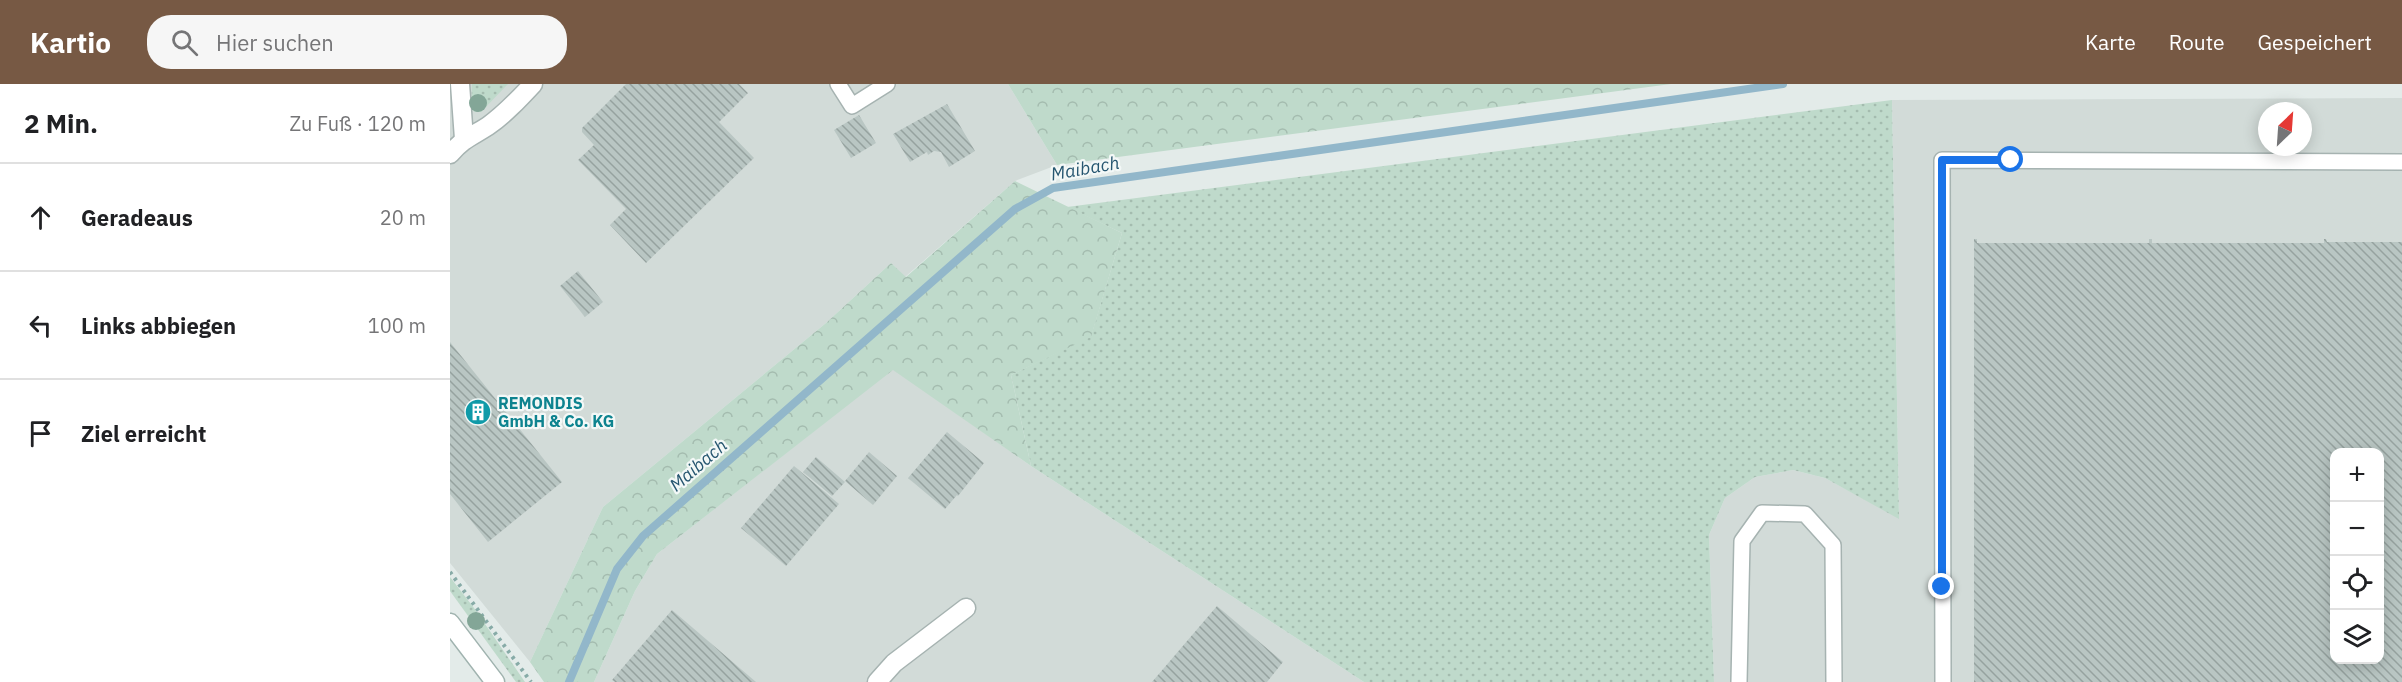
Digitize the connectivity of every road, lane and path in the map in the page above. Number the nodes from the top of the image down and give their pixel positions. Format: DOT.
graph roads {
  1 [pos="460,84"];
  2 [pos="533,84"];
  3 [pos="838,84"];
  4 [pos="887,84"];
  5 [pos="464,139"];
  6 [pos="450,154"];
  7 [pos="2402,162"];
  8 [pos="450,572"];
  9 [pos="966,608"];
  10 [pos="450,623"];
  11 [pos="495,682"];
  12 [pos="531,682"];
  13 [pos="877,682"];
  14 [pos="1739,682"];
  15 [pos="1834,682"];
  16 [pos="1942,682"];
  1 -- 5 [label="street"];
  2 -- 5 [label="street"];
  3 -- 4 [label="lane"];
  5 -- 6 [label="street"];
  7 -- 16 [label="lane"];
  8 -- 12 [label="path"];
  9 -- 13 [label="street"];
  10 -- 11 [label="street"];
  14 -- 15 [label="lane"];
}
